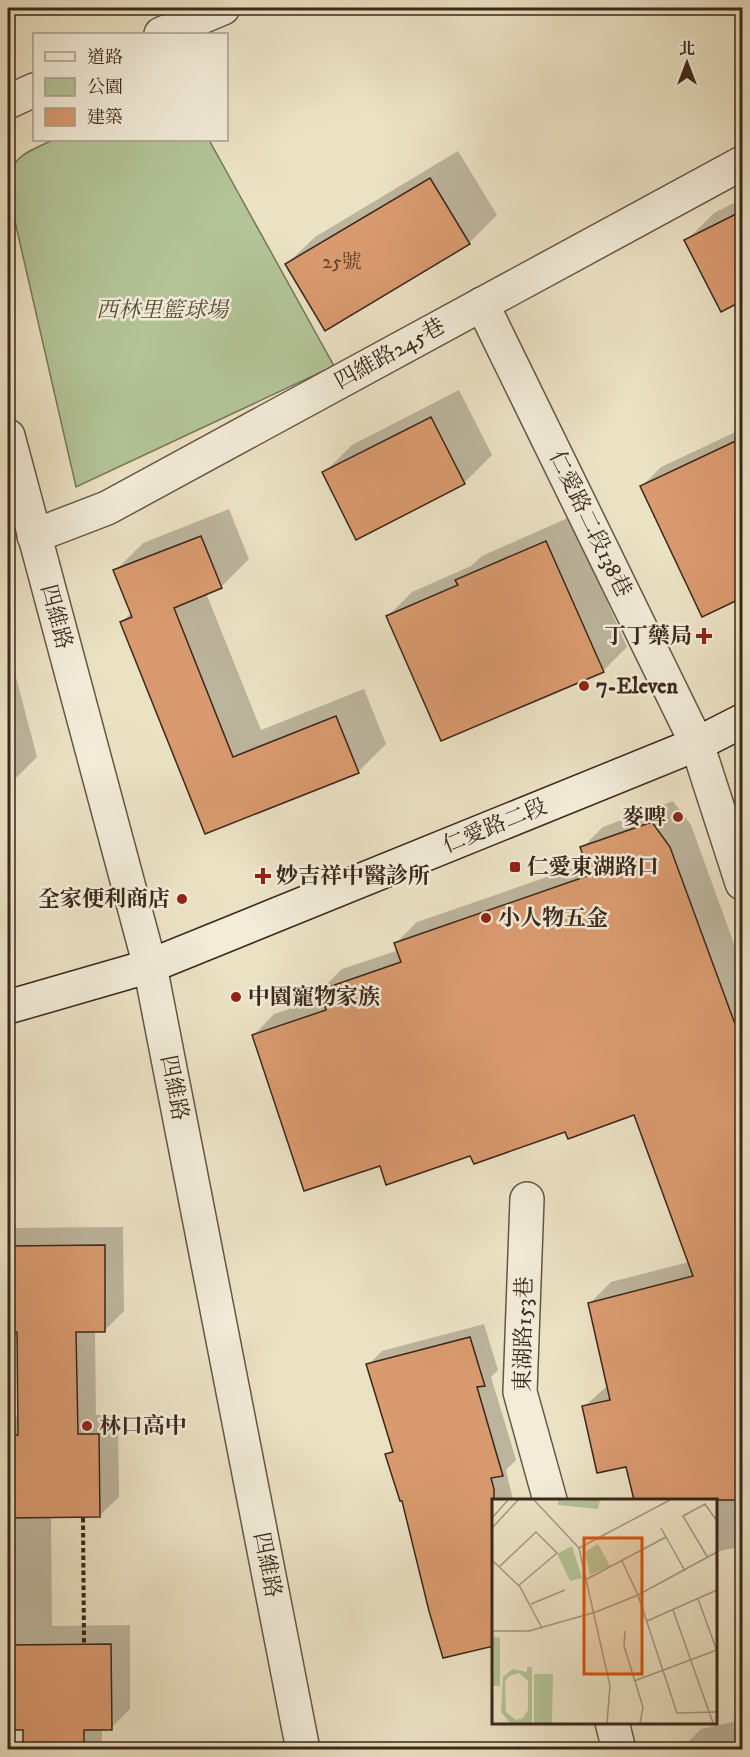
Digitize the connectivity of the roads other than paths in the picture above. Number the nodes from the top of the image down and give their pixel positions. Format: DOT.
graph roads {
  1 [pos="223,8"];
  2 [pos="163,33"];
  3 [pos="33,90"];
  4 [pos="8,102"];
  5 [pos="742,163"];
  6 [pos="482,304"];
  7 [pos="8,436"];
  8 [pos="34,536"];
  9 [pos="742,721"];
  10 [pos="697,744"];
  11 [pos="742,883"];
  12 [pos="150,966"];
  13 [pos="8,1007"];
  14 [pos="527,1199"];
  15 [pos="550,1499"];
  16 [pos="613,1724"];
  17 [pos="303,1749"];
  18 [pos="619,1749"];
  1 -- 2 [label="street"];
  3 -- 4 [label="street"];
  5 -- 6 [label="street, 四維路245巷"];
  6 -- 8 [label="street, 四維路245巷"];
  6 -- 10 [label="street, 仁愛路二段138巷"];
  7 -- 8 [label="street, 四維路"];
  8 -- 12 [label="street, 四維路"];
  9 -- 10 [label="street, 仁愛路二段"];
  10 -- 11 [label="street, 仁愛路二段138巷"];
  10 -- 12 [label="street, 仁愛路二段"];
  12 -- 13 [label="street, 仁愛路二段"];
  12 -- 17 [label="street, 四維路"];
  14 -- 15 [label="street, 東湖路153巷"];
  16 -- 18 [label="street"];
}
